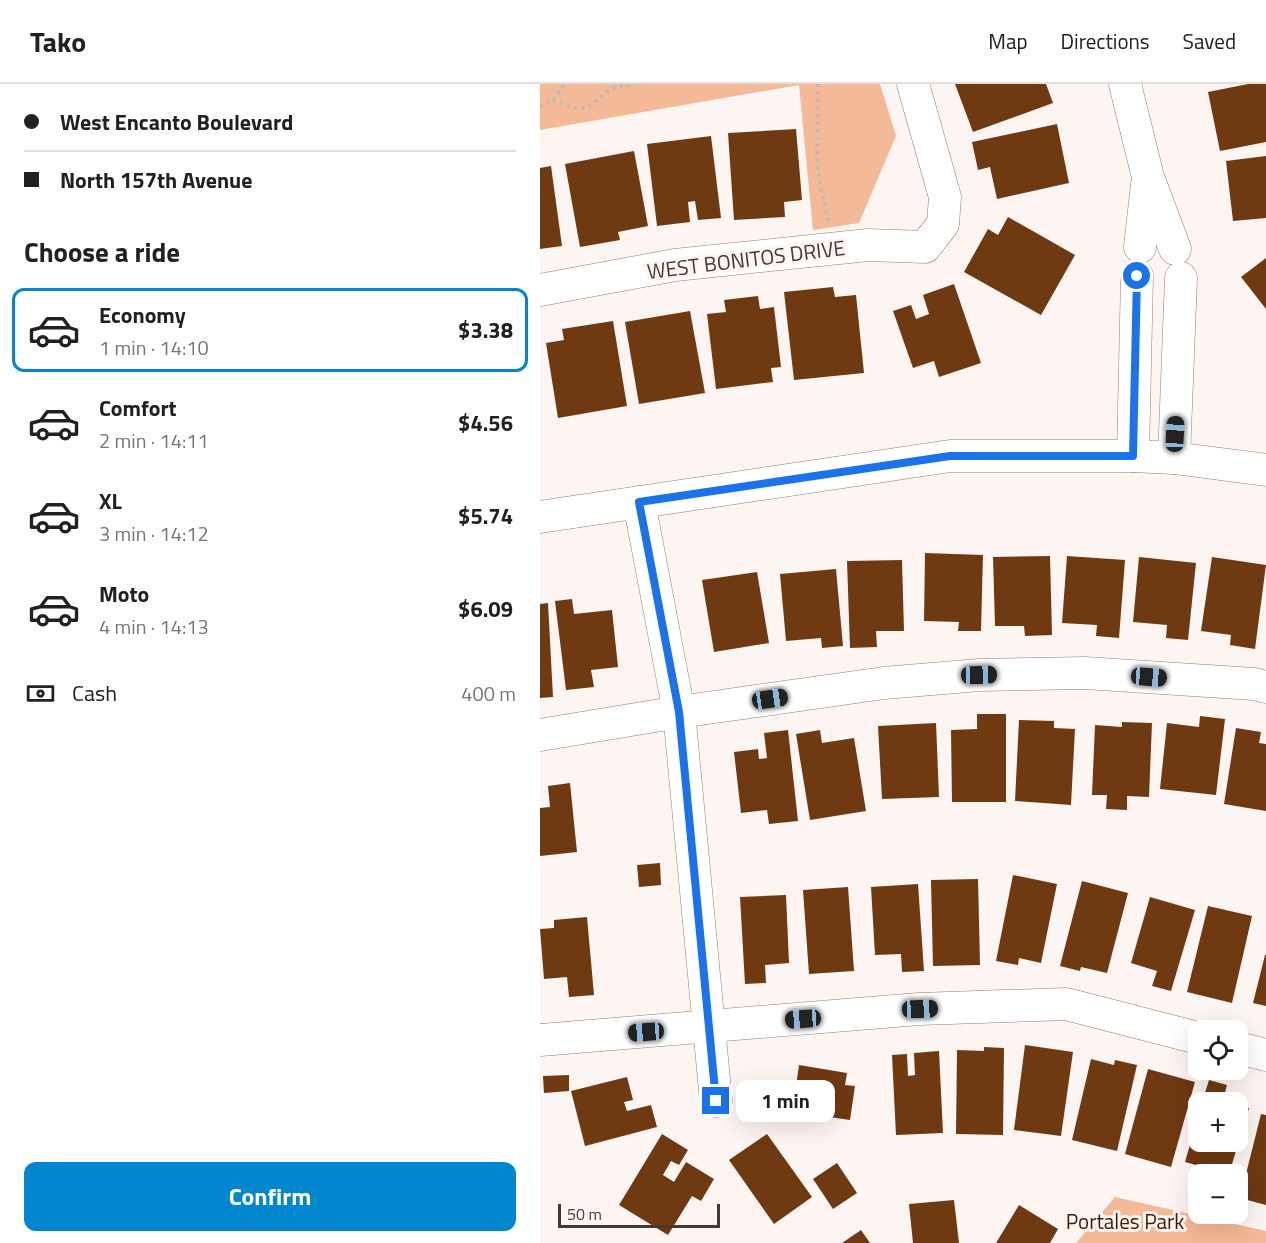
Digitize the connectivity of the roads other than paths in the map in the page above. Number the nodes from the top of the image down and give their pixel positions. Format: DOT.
graph roads {
  1 [pos="913,84"];
  2 [pos="1125,84"];
  3 [pos="1148,177"];
  4 [pos="1138,274"];
  5 [pos="1178,275"];
  6 [pos="540,290"];
  7 [pos="1133,456"];
  8 [pos="1174,458"];
  9 [pos="1266,470"];
  10 [pos="639,502"];
  11 [pos="540,517"];
  12 [pos="1266,687"];
  13 [pos="679,712"];
  14 [pos="540,735"];
  15 [pos="710,1026"];
  16 [pos="1188,1035"];
  17 [pos="540,1040"];
  18 [pos="1248,1050"];
  19 [pos="1266,1055"];
  20 [pos="716,1101"];
  1 -- 6 [label="street, WEST BONITOS DRIVE"];
  2 -- 3 [label="street"];
  3 -- 4 [label="street"];
  3 -- 5 [label="street"];
  4 -- 5 [label="street"];
  4 -- 7 [label="street"];
  5 -- 8 [label="street"];
  7 -- 8 [label="street"];
  7 -- 10 [label="street"];
  8 -- 9 [label="street"];
  10 -- 11 [label="street"];
  10 -- 13 [label="street"];
  12 -- 13 [label="street"];
  13 -- 14 [label="street"];
  13 -- 15 [label="street"];
  15 -- 16 [label="street"];
  15 -- 17 [label="street"];
  15 -- 20 [label="street"];
  18 -- 19 [label="street"];
}
